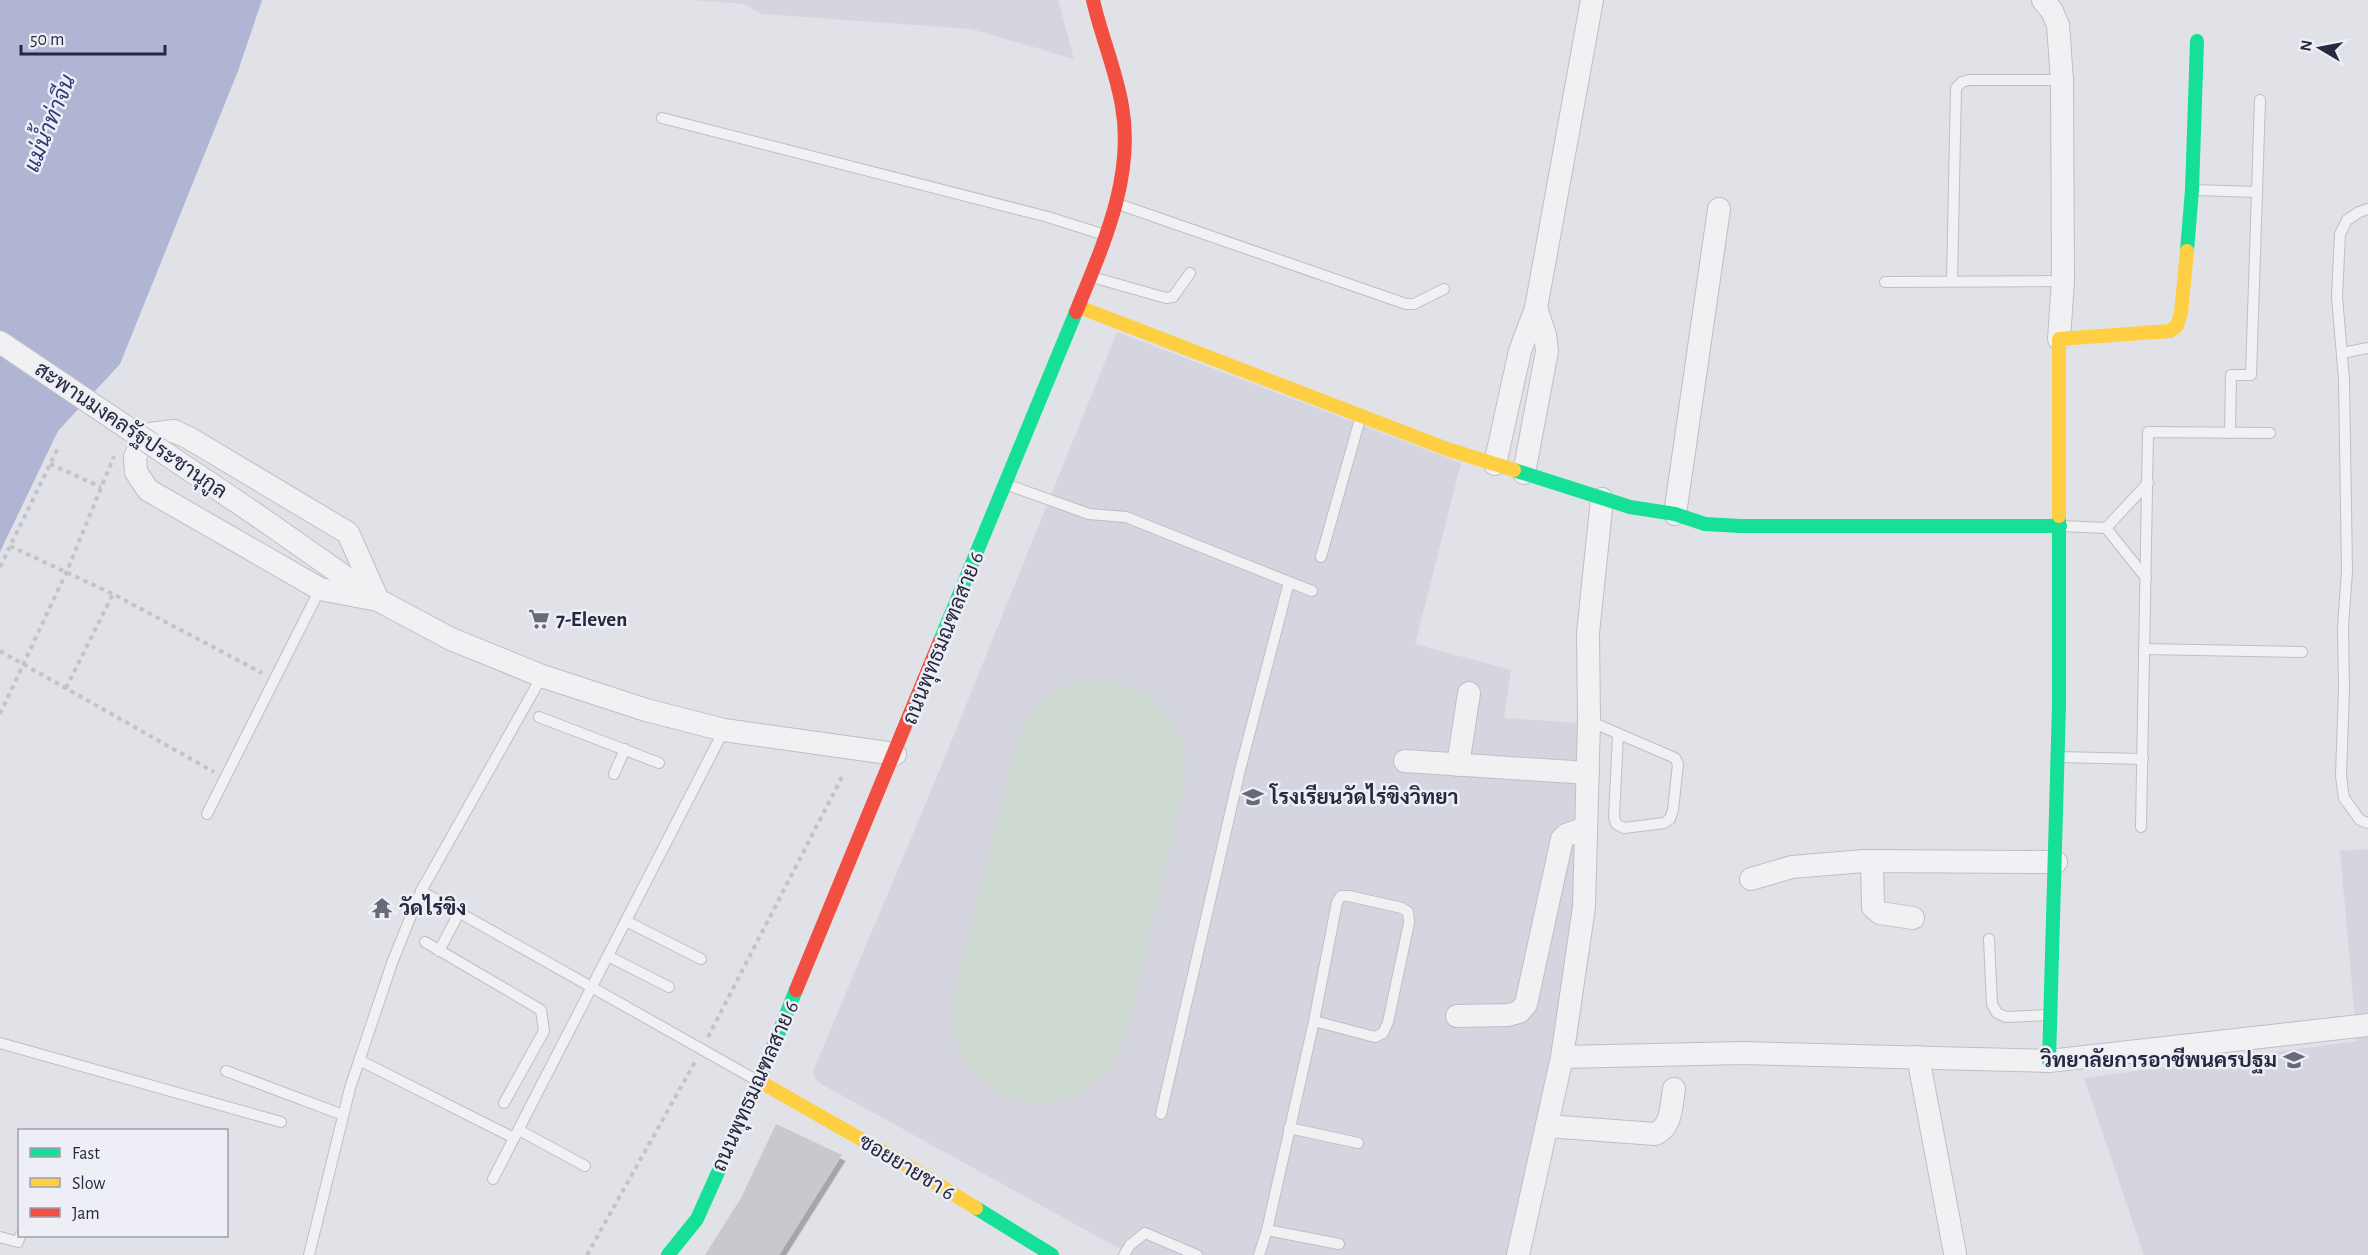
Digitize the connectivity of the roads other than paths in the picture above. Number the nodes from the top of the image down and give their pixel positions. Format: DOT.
graph roads {
  1 [pos="1093,0"];
  2 [pos="2043,0"];
  3 [pos="1589,1"];
  4 [pos="2197,41"];
  5 [pos="2062,80"];
  6 [pos="2260,100"];
  7 [pos="662,118"];
  8 [pos="2192,190"];
  9 [pos="2257,192"];
  10 [pos="1117,204"];
  11 [pos="2368,209"];
  12 [pos="1719,210"];
  13 [pos="1107,236"];
  14 [pos="1190,273"];
  15 [pos="1092,277"];
  16 [pos="1952,281"];
  17 [pos="2063,281"];
  18 [pos="1885,282"];
  19 [pos="1444,289"];
  20 [pos="1079,307"];
  21 [pos="1536,308"];
  22 [pos="2060,339"];
  23 [pos="0,342"];
  24 [pos="2368,348"];
  25 [pos="2342,353"];
  26 [pos="1361,416"];
  27 [pos="2230,433"];
  28 [pos="2270,433"];
  29 [pos="1495,464"];
  30 [pos="1524,473"];
  31 [pos="2148,483"];
  32 [pos="1007,484"];
  33 [pos="1602,499"];
  34 [pos="1675,514"];
  35 [pos="2060,526"];
  36 [pos="2106,528"];
  37 [pos="1322,557"];
  38 [pos="2146,578"];
  39 [pos="1289,582"];
  40 [pos="320,589"];
  41 [pos="1312,591"];
  42 [pos="378,600"];
  43 [pos="2145,649"];
  44 [pos="2302,652"];
  45 [pos="542,676"];
  46 [pos="1469,693"];
  47 [pos="539,717"];
  48 [pos="1589,721"];
  49 [pos="724,730"];
  50 [pos="1618,735"];
  51 [pos="625,749"];
  52 [pos="895,754"];
  53 [pos="2058,757"];
  54 [pos="2143,759"];
  55 [pos="1405,761"];
  56 [pos="659,763"];
  57 [pos="1458,765"];
  58 [pos="1588,773"];
  59 [pos="614,774"];
  60 [pos="207,814"];
  61 [pos="2368,822"];
  62 [pos="2141,827"];
  63 [pos="1586,828"];
  64 [pos="1872,861"];
  65 [pos="2056,862"];
  66 [pos="1750,879"];
  67 [pos="421,891"];
  68 [pos="459,913"];
  69 [pos="1913,918"];
  70 [pos="626,921"];
  71 [pos="1989,939"];
  72 [pos="425,942"];
  73 [pos="439,951"];
  74 [pos="608,956"];
  75 [pos="701,959"];
  76 [pos="593,987"];
  77 [pos="669,987"];
  78 [pos="2050,1015"];
  79 [pos="1457,1016"];
  80 [pos="1314,1020"];
  81 [pos="2368,1025"];
  82 [pos="0,1043"];
  83 [pos="1562,1057"];
  84 [pos="1918,1057"];
  85 [pos="359,1060"];
  86 [pos="2049,1061"];
  87 [pos="226,1071"];
  88 [pos="759,1081"];
  89 [pos="1674,1089"];
  90 [pos="504,1102"];
  91 [pos="1161,1114"];
  92 [pos="343,1115"];
  93 [pos="281,1122"];
  94 [pos="1546,1126"];
  95 [pos="1289,1128"];
  96 [pos="517,1134"];
  97 [pos="1358,1143"];
  98 [pos="585,1166"];
  99 [pos="493,1179"];
  100 [pos="1267,1230"];
  101 [pos="0,1237"];
  102 [pos="20,1237"];
  103 [pos="1339,1244"];
  104 [pos="1955,1253"];
  105 [pos="309,1255"];
  106 [pos="668,1255"];
  107 [pos="1052,1255"];
  108 [pos="1124,1255"];
  109 [pos="1197,1255"];
  110 [pos="1258,1255"];
  111 [pos="1518,1255"];
  1 -- 10 [label="street, ถนนพุทธมณฑลสาย 6"];
  2 -- 5 [label="street"];
  3 -- 21 [label="street"];
  4 -- 8 [label="street"];
  5 -- 16 [label="lane"];
  5 -- 17 [label="street"];
  6 -- 9 [label="lane"];
  7 -- 13 [label="lane"];
  8 -- 9 [label="lane"];
  8 -- 22 [label="street"];
  9 -- 27 [label="lane"];
  10 -- 13 [label="street, ถนนพุทธมณฑลสาย 6"];
  10 -- 19 [label="lane"];
  11 -- 25 [label="lane"];
  12 -- 34 [label="street"];
  13 -- 15 [label="street, ถนนพุทธมณฑลสาย 6"];
  14 -- 15 [label="lane"];
  15 -- 20 [label="street, ถนนพุทธมณฑลสาย 6"];
  16 -- 17 [label="lane"];
  16 -- 18 [label="lane"];
  17 -- 22 [label="street"];
  20 -- 26 [label="street"];
  20 -- 32 [label="street, ถนนพุทธมณฑลสาย 6"];
  21 -- 29 [label="street"];
  21 -- 30 [label="street"];
  22 -- 35 [label="street"];
  23 -- 42 [label="street, สะพานมงคลรัฐประชานุกูล, bridge"];
  24 -- 25 [label="lane"];
  25 -- 61 [label="lane"];
  26 -- 29 [label="street"];
  26 -- 37 [label="lane"];
  27 -- 28 [label="lane"];
  27 -- 31 [label="lane"];
  29 -- 30 [label="street"];
  30 -- 33 [label="street"];
  31 -- 36 [label="lane"];
  31 -- 38 [label="lane"];
  32 -- 39 [label="lane"];
  32 -- 52 [label="street, ถนนพุทธมณฑลสาย 6"];
  33 -- 34 [label="street"];
  33 -- 48 [label="street"];
  34 -- 35 [label="street"];
  35 -- 36 [label="lane"];
  35 -- 53 [label="street"];
  36 -- 38 [label="lane"];
  38 -- 43 [label="lane"];
  39 -- 41 [label="lane"];
  39 -- 91 [label="lane"];
  40 -- 42 [label="street"];
  40 -- 42 [label="street"];
  40 -- 60 [label="lane"];
  42 -- 45 [label="street"];
  43 -- 44 [label="lane"];
  43 -- 54 [label="lane"];
  45 -- 49 [label="street"];
  45 -- 67 [label="lane"];
  46 -- 57 [label="street"];
  47 -- 51 [label="lane"];
  48 -- 50 [label="lane"];
  48 -- 58 [label="street"];
  49 -- 52 [label="street"];
  49 -- 70 [label="lane"];
  50 -- 50 [label="lane"];
  51 -- 56 [label="lane"];
  51 -- 59 [label="lane"];
  52 -- 88 [label="street, ถนนพุทธมณฑลสาย 6"];
  53 -- 54 [label="lane"];
  53 -- 65 [label="street"];
  54 -- 62 [label="lane"];
  55 -- 57 [label="street"];
  57 -- 58 [label="street"];
  58 -- 63 [label="street"];
  63 -- 79 [label="street"];
  63 -- 83 [label="street"];
  64 -- 65 [label="street"];
  64 -- 66 [label="street"];
  64 -- 69 [label="street"];
  65 -- 78 [label="street"];
  67 -- 68 [label="lane"];
  67 -- 85 [label="lane"];
  68 -- 73 [label="lane"];
  68 -- 76 [label="lane"];
  70 -- 74 [label="lane"];
  70 -- 75 [label="lane"];
  71 -- 78 [label="lane"];
  72 -- 73 [label="lane"];
  73 -- 90 [label="lane"];
  74 -- 76 [label="lane"];
  74 -- 77 [label="lane"];
  76 -- 88 [label="lane"];
  76 -- 96 [label="lane"];
  78 -- 86 [label="street"];
  80 -- 80 [label="lane"];
  80 -- 95 [label="lane"];
  81 -- 86 [label="street"];
  82 -- 93 [label="lane"];
  83 -- 84 [label="street"];
  83 -- 94 [label="street"];
  84 -- 86 [label="street"];
  84 -- 104 [label="street"];
  85 -- 92 [label="lane"];
  85 -- 96 [label="lane"];
  87 -- 92 [label="lane"];
  88 -- 106 [label="street, ถนนพุทธมณฑลสาย 6"];
  88 -- 107 [label="street, ซอยยายชา 6"];
  89 -- 94 [label="street"];
  92 -- 105 [label="lane"];
  94 -- 111 [label="street"];
  95 -- 97 [label="lane"];
  95 -- 100 [label="lane"];
  96 -- 98 [label="lane"];
  96 -- 99 [label="lane"];
  100 -- 103 [label="lane"];
  100 -- 110 [label="lane"];
  101 -- 102 [label="lane"];
  108 -- 109 [label="lane"];
}
